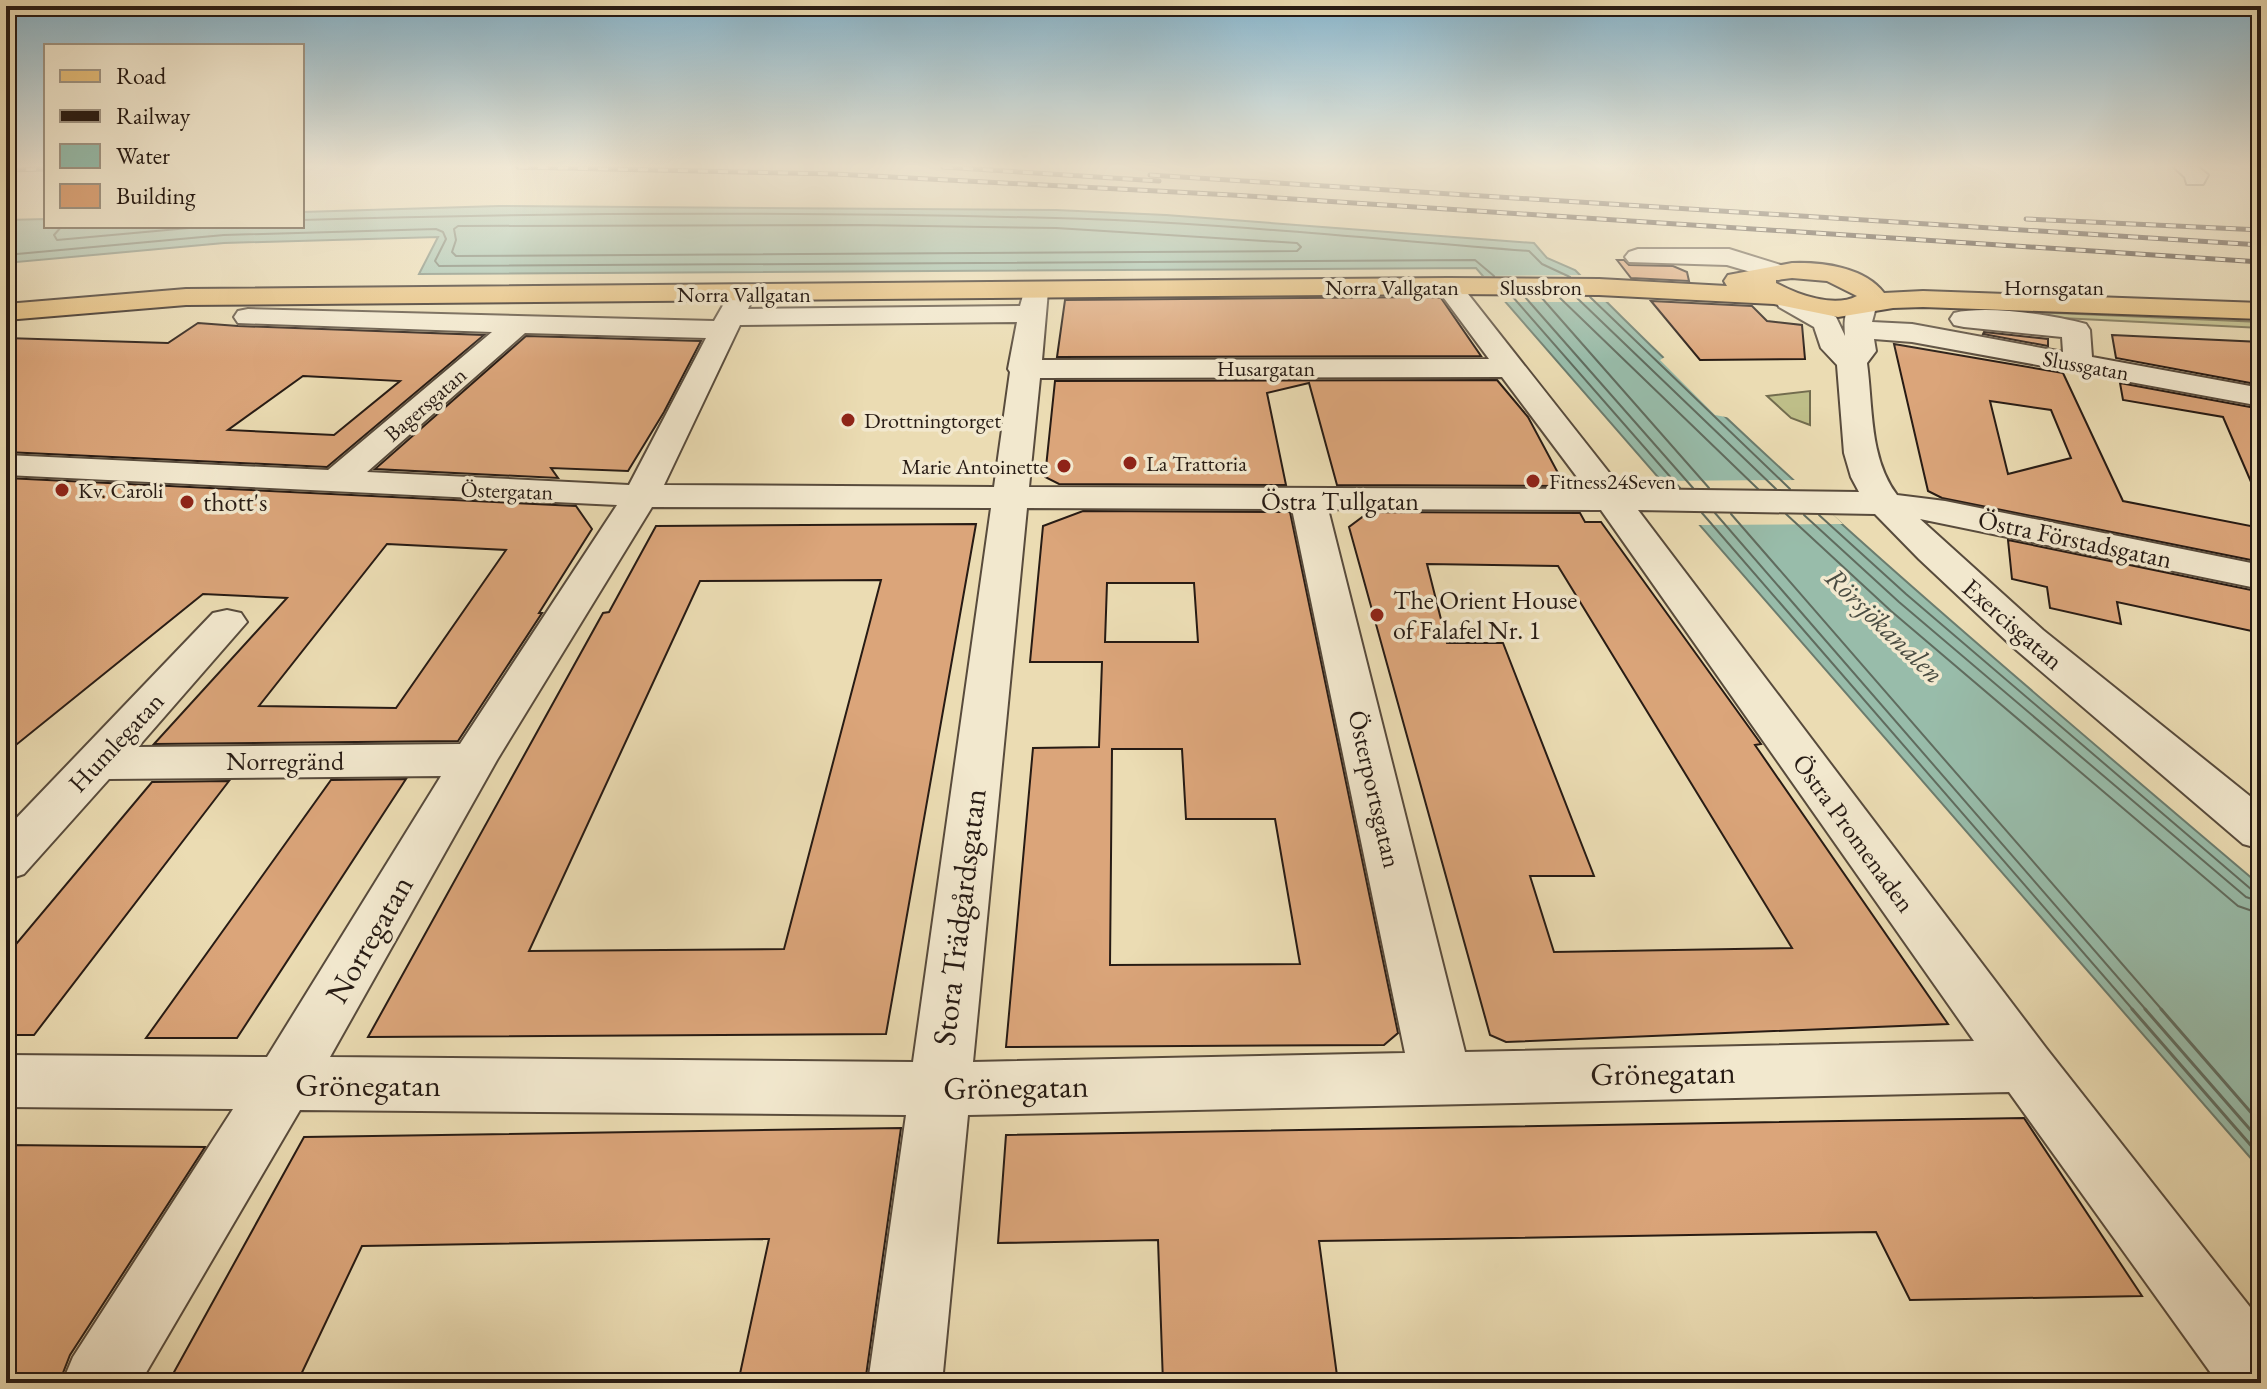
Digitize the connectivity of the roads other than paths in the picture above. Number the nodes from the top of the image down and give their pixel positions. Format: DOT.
graph roads {
  1 [pos="1638,257"];
  2 [pos="1848,279"];
  3 [pos="1448,286"];
  4 [pos="1483,286"];
  5 [pos="1599,287"];
  6 [pos="1777,287"];
  7 [pos="2037,287"];
  8 [pos="2261,288"];
  9 [pos="2261,298"];
  10 [pos="1033,302"];
  11 [pos="2261,311"];
  12 [pos="6,312"];
  13 [pos="731,314"];
  14 [pos="248,317"];
  15 [pos="517,325"];
  16 [pos="1860,326"];
  17 [pos="1509,368"];
  18 [pos="1023,369"];
  19 [pos="2261,397"];
  20 [pos="6,465"];
  21 [pos="334,483"];
  22 [pos="641,496"];
  23 [pos="1008,499"];
  24 [pos="1308,501"];
  25 [pos="1612,502"];
  26 [pos="1888,504"];
  27 [pos="2261,577"];
  28 [pos="227,622"];
  29 [pos="474,760"];
  30 [pos="97,763"];
  31 [pos="2261,831"];
  32 [pos="6,861"];
  33 [pos="2025,1066"];
  34 [pos="1441,1078"];
  35 [pos="6,1081"];
  36 [pos="283,1084"];
  37 [pos="939,1089"];
  38 [pos="2261,1380"];
  39 [pos="99,1383"];
  40 [pos="905,1383"];
  1 -- 6 [label="street, Exercisgatan"];
  2 -- 6 [label="main road, Hornsgatan"];
  2 -- 7 [label="main road, Hornsgatan"];
  2 -- 16 [label="main road"];
  3 -- 4 [label="main road, Norra Vallgatan"];
  3 -- 10 [label="main road, Norra Vallgatan"];
  3 -- 17 [label="street, Östra Promenaden"];
  4 -- 5 [label="main road, Slussbron"];
  5 -- 6 [label="main road, Hornsgatan"];
  6 -- 16 [label="main road, Hornsgatan"];
  6 -- 16 [label="street, Exercisgatan"];
  7 -- 8 [label="main road, Hornsgatan"];
  7 -- 9 [label="main road"];
  10 -- 13 [label="street, Norra Vallgatan"];
  10 -- 18 [label="street"];
  11 -- 16 [label="main road, Hornsgatan"];
  12 -- 13 [label="main road, Norra Vallgatan"];
  13 -- 15 [label="street, Norra Vallgatan"];
  13 -- 22 [label="street"];
  14 -- 15 [label="street, Norra Vallgatan"];
  15 -- 21 [label="street, Bagersgatan"];
  16 -- 19 [label="street, Slussgatan"];
  16 -- 26 [label="street, Exercisgatan"];
  17 -- 18 [label="street, Husargatan"];
  17 -- 25 [label="street, Östra Promenaden"];
  18 -- 23 [label="street"];
  20 -- 21 [label="street, Östergatan"];
  21 -- 22 [label="street, Östergatan"];
  22 -- 23 [label="street, Östergatan"];
  22 -- 29 [label="street, Norregatan"];
  23 -- 24 [label="street, Östra Tullgatan"];
  23 -- 37 [label="street, Stora Trädgårdsgatan"];
  24 -- 25 [label="street, Östra Tullgatan"];
  24 -- 34 [label="street, Österportsgatan"];
  25 -- 26 [label="street, Östra Tullgatan"];
  25 -- 33 [label="street, Östra Promenaden"];
  26 -- 27 [label="street, Östra Förstadsgatan"];
  26 -- 31 [label="street, Exercisgatan"];
  28 -- 30 [label="street, Humlegatan"];
  29 -- 30 [label="street, Norregränd"];
  29 -- 36 [label="street, Norregatan"];
  30 -- 32 [label="street, Humlegatan"];
  33 -- 34 [label="street, Grönegatan"];
  33 -- 38 [label="street, Östra Promenaden"];
  34 -- 37 [label="street, Grönegatan"];
  35 -- 36 [label="street, Grönegatan"];
  36 -- 37 [label="street, Grönegatan"];
  36 -- 39 [label="street, Norregatan"];
  37 -- 40 [label="street, Stora Trädgårdsgatan"];
}
